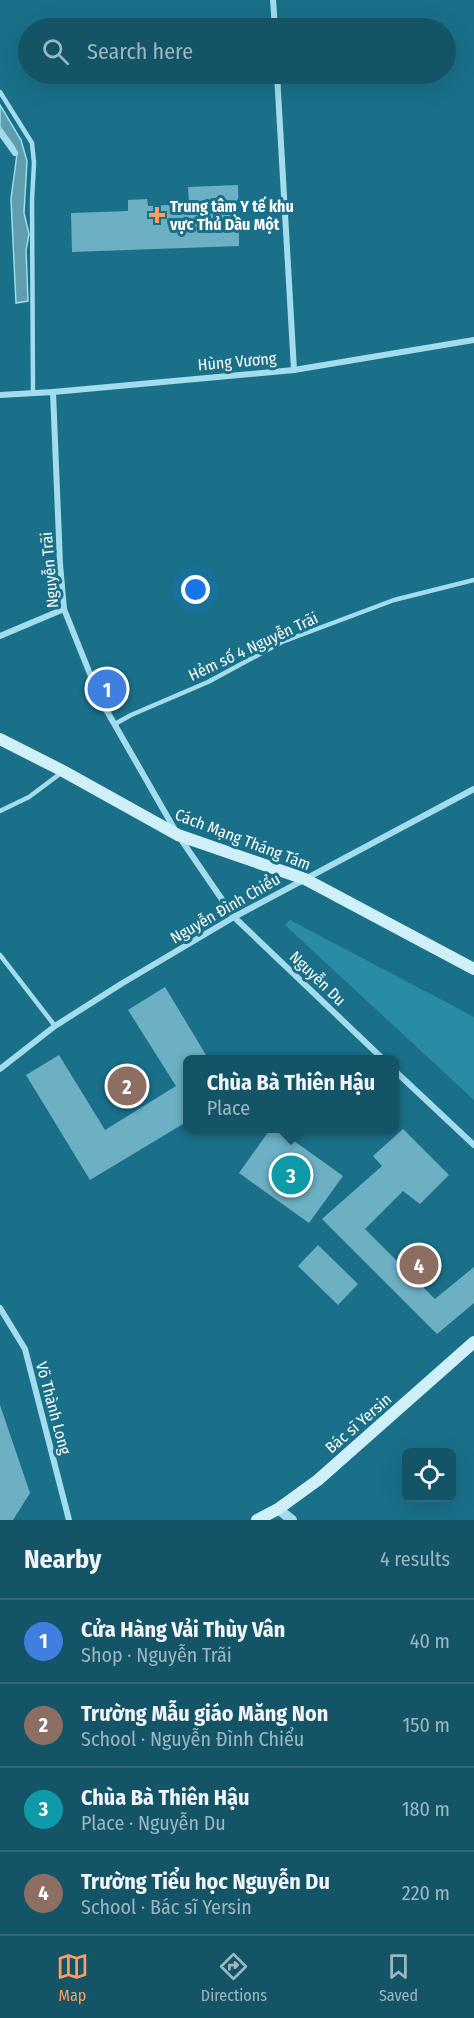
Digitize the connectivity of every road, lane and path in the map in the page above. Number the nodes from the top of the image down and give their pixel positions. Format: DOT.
graph roads {
  1 [pos="273,0"];
  2 [pos="274,18"];
  3 [pos="279,84"];
  4 [pos="0,92"];
  5 [pos="0,132"];
  6 [pos="15,153"];
  7 [pos="474,340"];
  8 [pos="294,370"];
  9 [pos="53,392"];
  10 [pos="33,393"];
  11 [pos="0,395"];
  12 [pos="474,580"];
  13 [pos="64,609"];
  14 [pos="0,636"];
  15 [pos="115,724"];
  16 [pos="0,739"];
  17 [pos="63,771"];
  18 [pos="474,789"];
  19 [pos="0,811"];
  20 [pos="178,835"];
  21 [pos="305,879"];
  22 [pos="234,917"];
  23 [pos="0,955"];
  24 [pos="474,969"];
  25 [pos="55,1026"];
  26 [pos="380,1055"];
  27 [pos="0,1069"];
  28 [pos="399,1075"];
  29 [pos="474,1145"];
  30 [pos="0,1308"];
  31 [pos="474,1342"];
  32 [pos="278,1509"];
  33 [pos="69,1520"];
  34 [pos="257,1520"];
  35 [pos="292,1520"];
  1 -- 2 [label="street"];
  3 -- 8 [label="street"];
  4 -- 10 [label="lane"];
  5 -- 6 [label="street"];
  7 -- 8 [label="street, Hùng Vương"];
  8 -- 9 [label="street, Hùng Vương"];
  9 -- 10 [label="street, Hùng Vương"];
  9 -- 13 [label="street, Nguyễn Trãi"];
  10 -- 11 [label="street, Hùng Vương"];
  12 -- 15 [label="lane, Hẻm số 4 Nguyễn Trãi"];
  13 -- 14 [label="street"];
  13 -- 15 [label="street, Nguyễn Trãi"];
  15 -- 20 [label="street, Nguyễn Trãi"];
  16 -- 17 [label="main road, Cách Mạng Tháng Tám"];
  17 -- 19 [label="lane"];
  17 -- 20 [label="main road, Cách Mạng Tháng Tám"];
  18 -- 21 [label="street, Nguyễn Đình Chiểu"];
  20 -- 21 [label="main road, Cách Mạng Tháng Tám"];
  20 -- 22 [label="street, Nguyễn Trãi"];
  21 -- 22 [label="street, Nguyễn Đình Chiểu"];
  21 -- 24 [label="main road, Cách Mạng Tháng Tám"];
  22 -- 25 [label="street, Nguyễn Đình Chiểu"];
  22 -- 26 [label="street, Nguyễn Du"];
  23 -- 25 [label="lane"];
  25 -- 27 [label="street, Nguyễn Đình Chiểu"];
  28 -- 29 [label="street"];
  30 -- 33 [label="street, Võ Thành Long"];
  31 -- 32 [label="main road, Bác sĩ Yersin"];
  32 -- 34 [label="main road, Bác sĩ Yersin"];
  32 -- 35 [label="street"];
}
